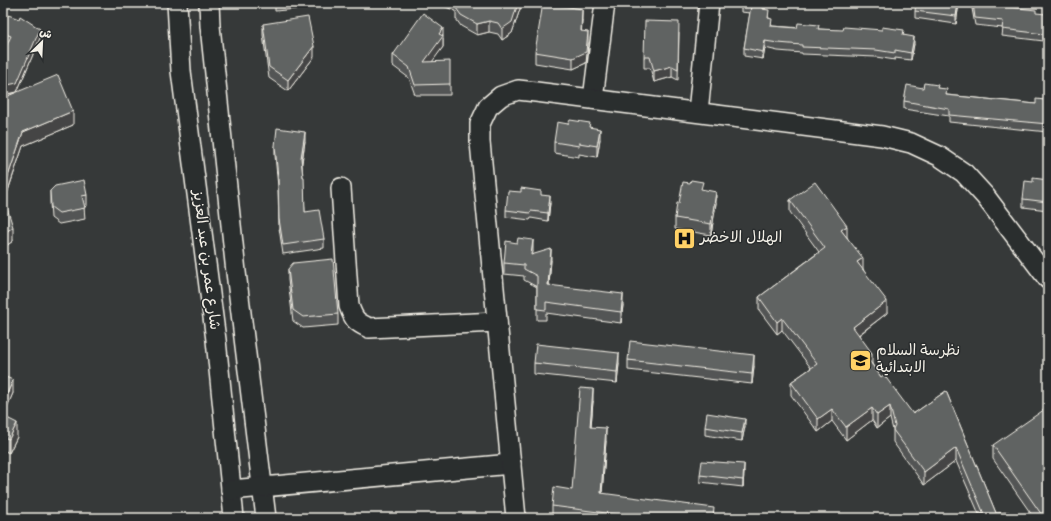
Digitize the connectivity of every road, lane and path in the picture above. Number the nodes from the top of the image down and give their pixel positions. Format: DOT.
graph roads {
  1 [pos="177,3"];
  2 [pos="209,3"];
  3 [pos="605,3"];
  4 [pos="709,3"];
  5 [pos="593,99"];
  6 [pos="698,112"];
  7 [pos="341,188"];
  8 [pos="1048,278"];
  9 [pos="497,322"];
  10 [pos="511,464"];
  11 [pos="263,487"];
  12 [pos="231,490"];
  13 [pos="234,518"];
  14 [pos="266,518"];
  15 [pos="516,518"];
  1 -- 12 [label="street, شارع عمر بن عبد العزيز"];
  2 -- 11 [label="street, شارع عمر بن عبد العزيز"];
  3 -- 5 [label="street"];
  4 -- 6 [label="street"];
  5 -- 6 [label="street"];
  5 -- 9 [label="street"];
  6 -- 8 [label="street"];
  7 -- 9 [label="street"];
  9 -- 10 [label="street"];
  10 -- 11 [label="street"];
  10 -- 15 [label="street"];
  11 -- 12 [label="street"];
  11 -- 14 [label="street, شارع عمر بن عبد العزيز"];
  12 -- 13 [label="street, شارع عمر بن عبد العزيز"];
}
